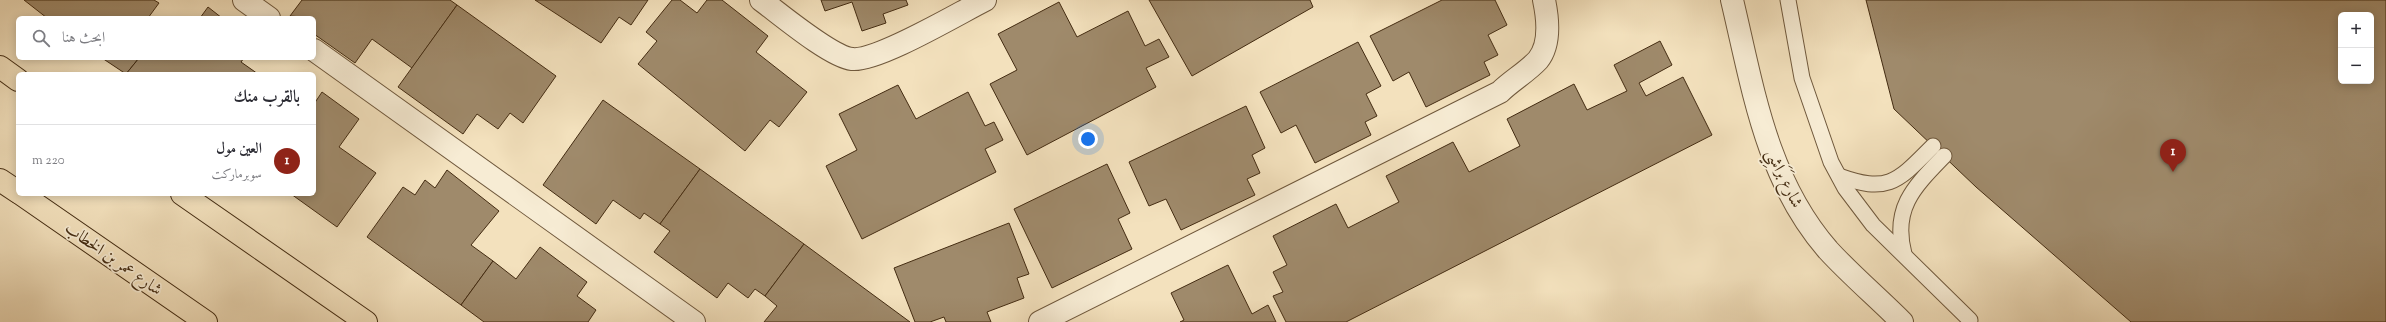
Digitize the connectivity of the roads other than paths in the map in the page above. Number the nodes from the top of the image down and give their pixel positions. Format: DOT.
graph roads {
  1 [pos="244,0"];
  2 [pos="761,0"];
  3 [pos="985,0"];
  4 [pos="1544,0"];
  5 [pos="1732,0"];
  6 [pos="1788,0"];
  7 [pos="266,16"];
  8 [pos="316,51"];
  9 [pos="0,55"];
  10 [pos="10,74"];
  11 [pos="1933,146"];
  12 [pos="1944,156"];
  13 [pos="1839,176"];
  14 [pos="0,180"];
  15 [pos="16,191"];
  16 [pos="24,196"];
  17 [pos="185,196"];
  18 [pos="1904,254"];
  19 [pos="1970,320"];
  20 [pos="206,322"];
  21 [pos="366,322"];
  22 [pos="694,322"];
  23 [pos="1040,322"];
  24 [pos="1902,322"];
  1 -- 7 [label="street"];
  2 -- 3 [label="street"];
  4 -- 23 [label="street"];
  5 -- 24 [label="street, شارع بَرَاشِي"];
  6 -- 13 [label="lane"];
  8 -- 22 [label="street"];
  9 -- 10 [label="street"];
  11 -- 13 [label="lane"];
  12 -- 18 [label="lane"];
  13 -- 18 [label="lane"];
  14 -- 15 [label="main road"];
  16 -- 20 [label="main road, شارع عمر بن الخطاب"];
  17 -- 21 [label="main road"];
  18 -- 19 [label="lane"];
}
